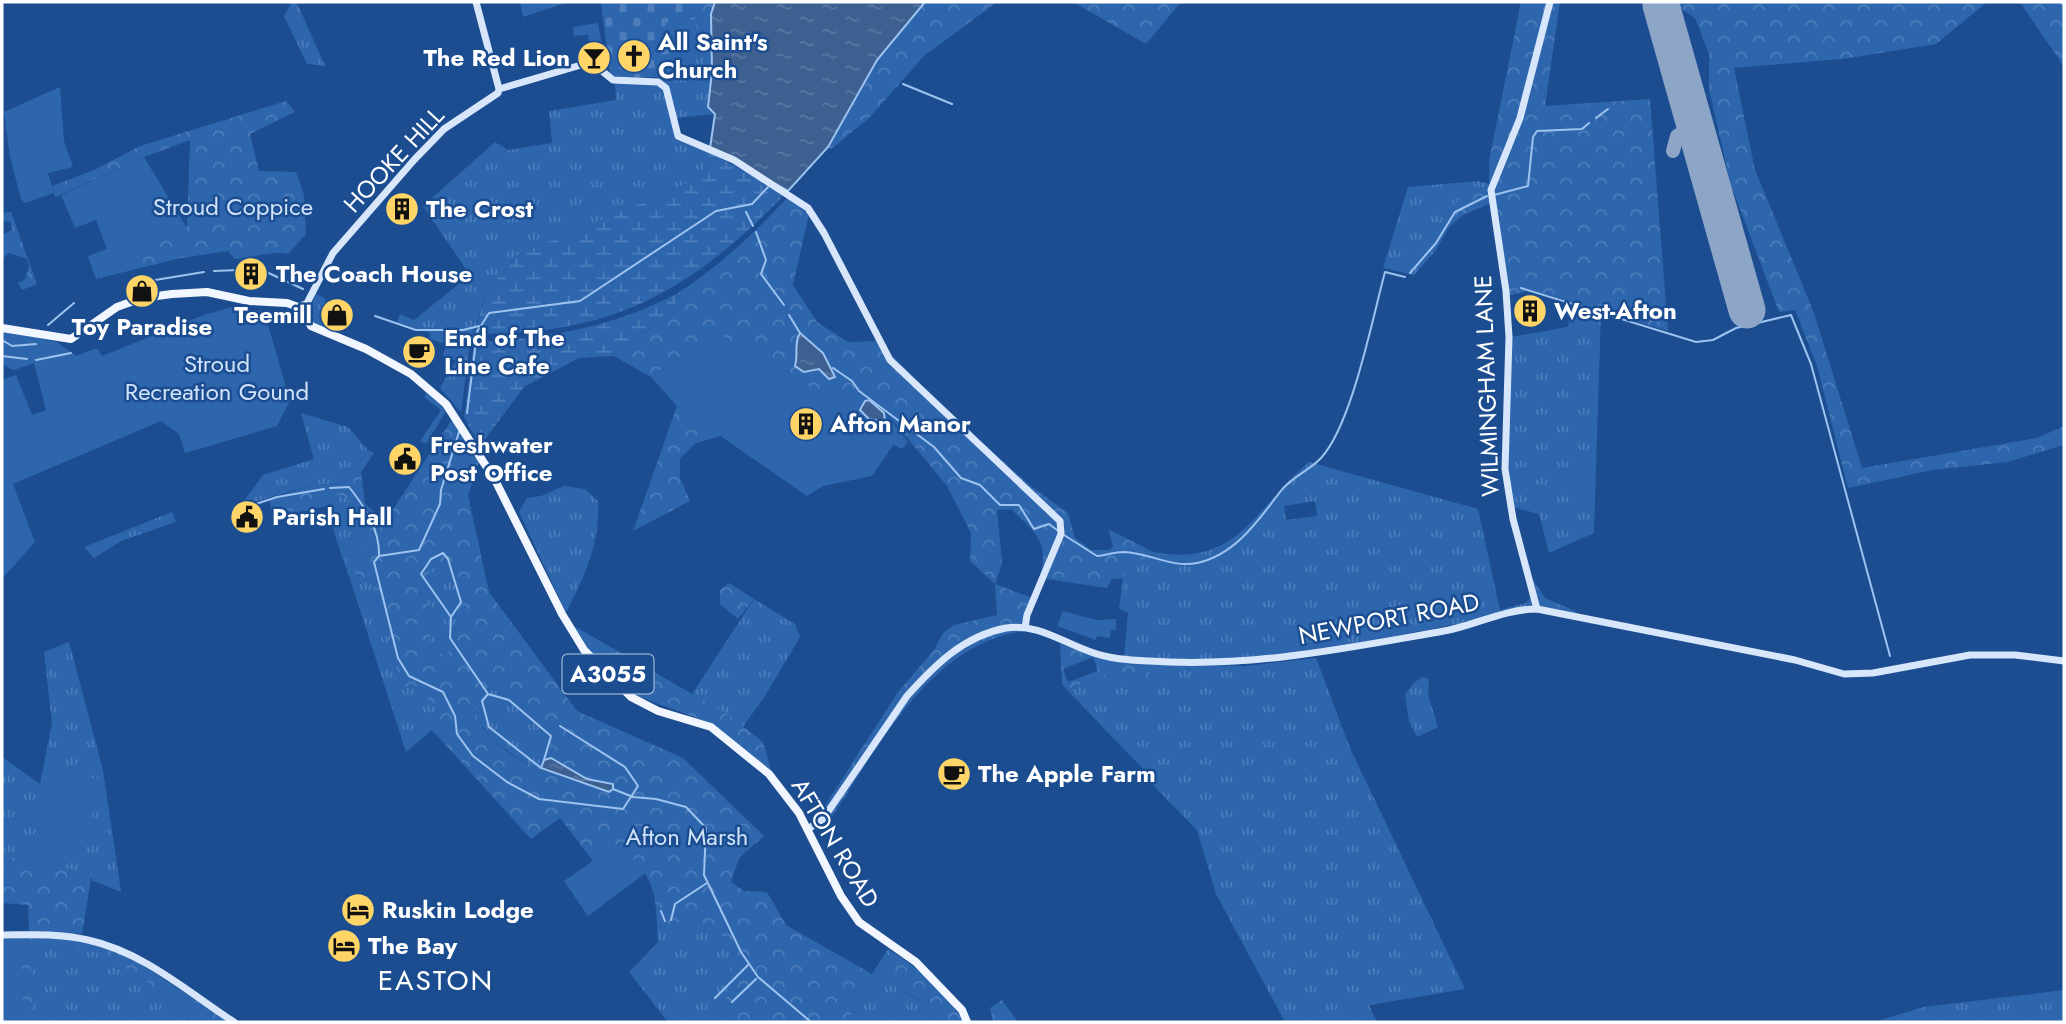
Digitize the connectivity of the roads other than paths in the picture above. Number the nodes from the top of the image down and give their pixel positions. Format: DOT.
graph roads {
  1 [pos="476,2"];
  2 [pos="1550,2"];
  3 [pos="499,89"];
  4 [pos="303,309"];
  5 [pos="2,327"];
  6 [pos="1537,609"];
  7 [pos="1026,628"];
  8 [pos="2064,661"];
  9 [pos="808,829"];
  10 [pos="2,934"];
  11 [pos="233,1022"];
  12 [pos="967,1022"];
  1 -- 3 [label="street"];
  2 -- 6 [label="street, WILMINGHAM LANE"];
  3 -- 4 [label="street, HOOKE HILL"];
  3 -- 7 [label="street"];
  4 -- 5 [label="main road, A3055"];
  4 -- 9 [label="main road, AFTON ROAD / A3055"];
  6 -- 7 [label="street, NEWPORT ROAD"];
  6 -- 8 [label="street, NEWPORT ROAD"];
  7 -- 9 [label="street, NEWPORT ROAD"];
  9 -- 12 [label="main road, AFTON ROAD / A3055"];
  10 -- 11 [label="street"];
}
